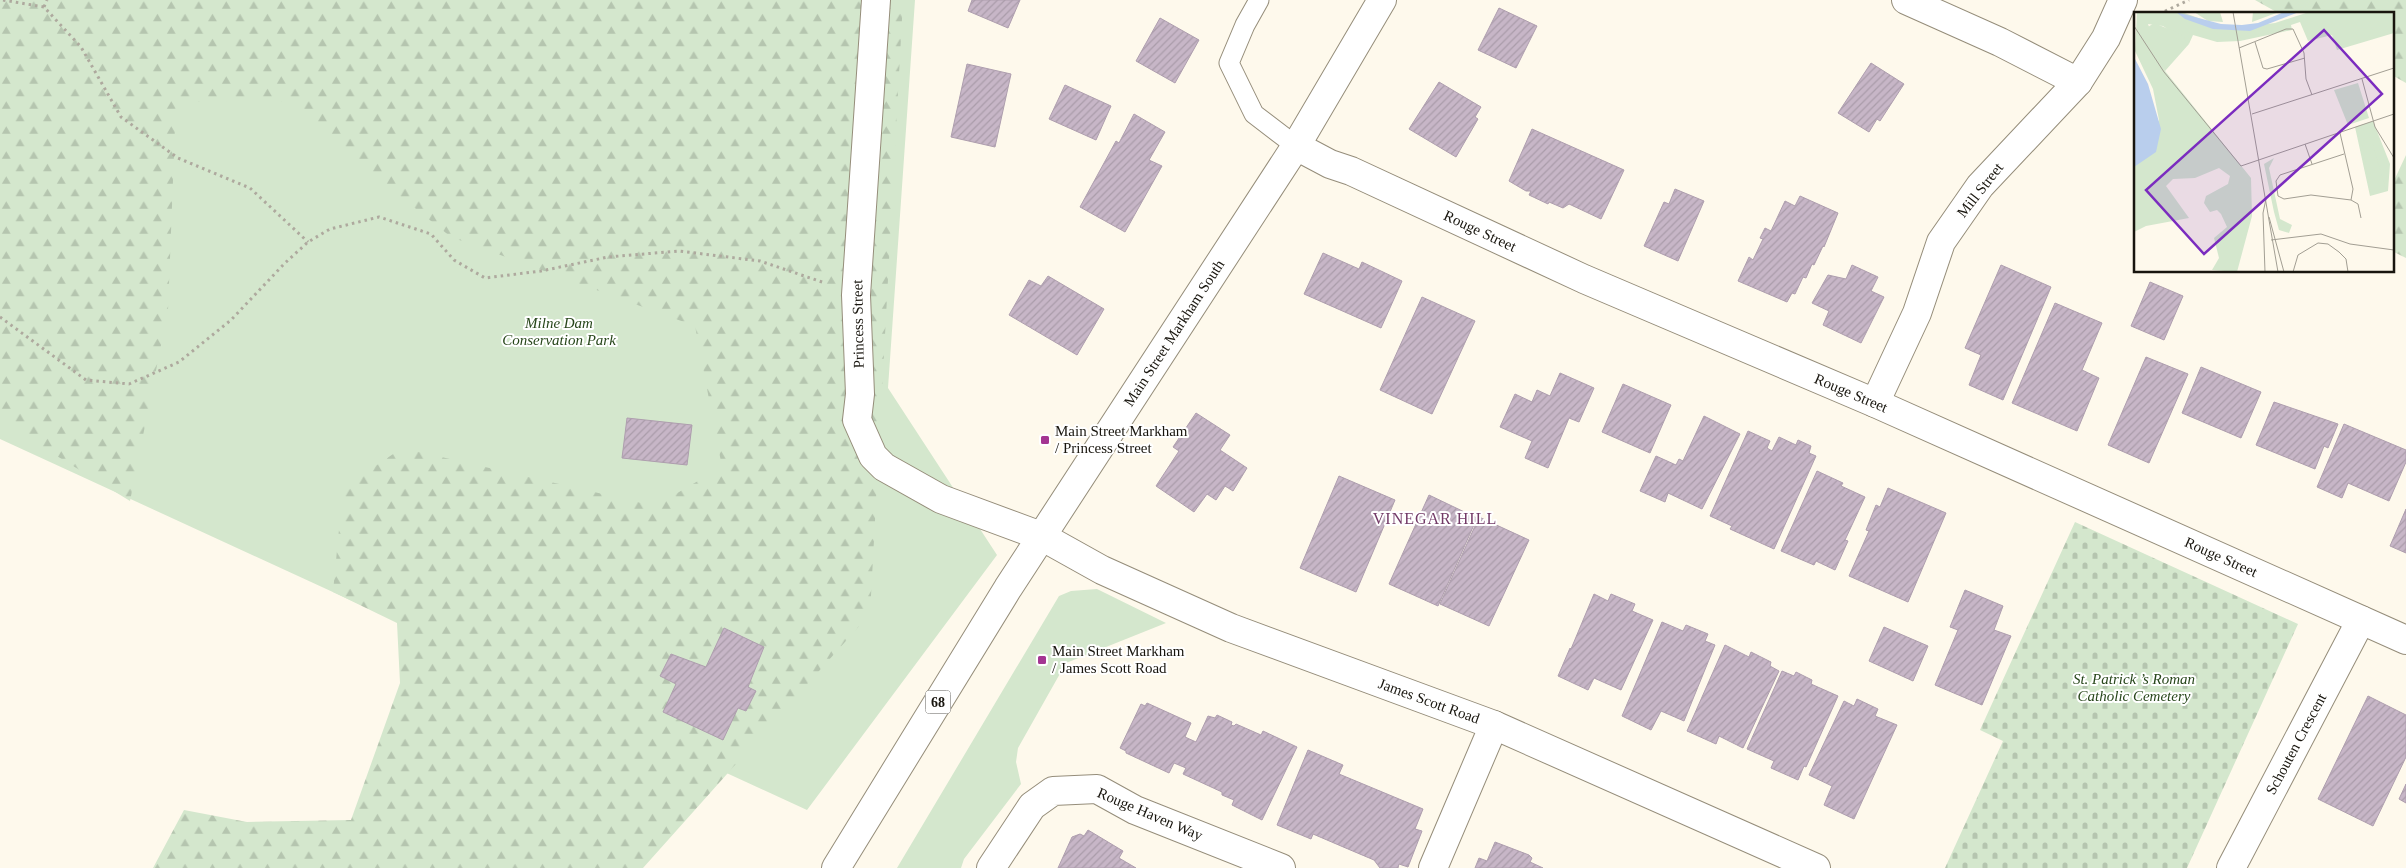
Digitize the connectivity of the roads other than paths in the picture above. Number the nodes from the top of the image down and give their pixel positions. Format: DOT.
graph roads {
  1 [pos="876,0"];
  2 [pos="1259,0"];
  3 [pos="1382,0"];
  4 [pos="1906,0"];
  5 [pos="2123,0"];
  6 [pos="2078,82"];
  7 [pos="1296,146"];
  8 [pos="1876,403"];
  9 [pos="1041,536"];
  10 [pos="2361,620"];
  11 [pos="2406,640"];
  12 [pos="1494,725"];
  13 [pos="836,868"];
  14 [pos="992,868"];
  15 [pos="1281,868"];
  16 [pos="1433,868"];
  17 [pos="1816,868"];
  18 [pos="2231,868"];
  1 -- 9 [label="street, Princess Street"];
  2 -- 7 [label="lane"];
  3 -- 7 [label="street, Main Street Markham South"];
  4 -- 6 [label="street"];
  5 -- 6 [label="street, Mill Street"];
  6 -- 8 [label="street, Mill Street"];
  7 -- 8 [label="street, Rouge Street"];
  7 -- 9 [label="street, Main Street Markham South"];
  8 -- 10 [label="street, Rouge Street"];
  9 -- 12 [label="street, James Scott Road"];
  9 -- 13 [label="street, Main Street Markham South / 68"];
  10 -- 11 [label="street, Rouge Street"];
  10 -- 18 [label="street, Schouten Crescent"];
  12 -- 16 [label="street"];
  12 -- 17 [label="street, James Scott Road"];
  14 -- 15 [label="street, Rouge Haven Way"];
}
